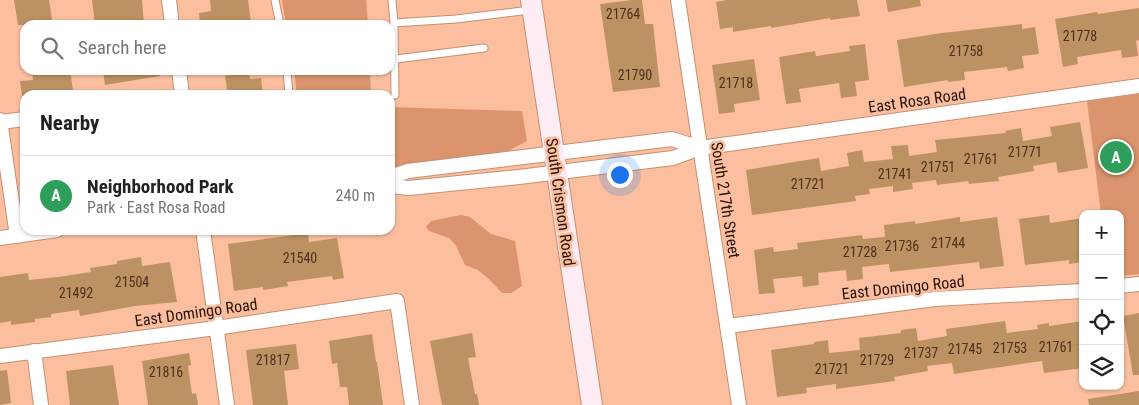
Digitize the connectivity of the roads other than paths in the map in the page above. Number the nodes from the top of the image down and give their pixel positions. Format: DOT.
graph roads {
  1 [pos="169,0"];
  2 [pos="275,0"];
  3 [pos="392,0"];
  4 [pos="678,0"];
  5 [pos="532,5"];
  6 [pos="171,20"];
  7 [pos="279,20"];
  8 [pos="394,20"];
  9 [pos="395,23"];
  10 [pos="395,41"];
  11 [pos="484,48"];
  12 [pos="396,59"];
  13 [pos="180,75"];
  14 [pos="287,75"];
  15 [pos="1139,86"];
  16 [pos="181,90"];
  17 [pos="288,90"];
  18 [pos="395,94"];
  19 [pos="20,119"];
  20 [pos="0,121"];
  21 [pos="700,148"];
  22 [pos="555,163"];
  23 [pos="395,175"];
  24 [pos="395,187"];
  25 [pos="24,235"];
  26 [pos="203,235"];
  27 [pos="17,236"];
  28 [pos="0,238"];
  29 [pos="1139,284"];
  30 [pos="1124,286"];
  31 [pos="1079,291"];
  32 [pos="728,326"];
  33 [pos="216,328"];
  34 [pos="34,351"];
  35 [pos="0,356"];
  36 [pos="41,405"];
  37 [pos="227,405"];
  38 [pos="412,405"];
  39 [pos="592,405"];
  40 [pos="739,405"];
  1 -- 6 [label="street"];
  2 -- 7 [label="lane"];
  3 -- 8 [label="lane"];
  4 -- 21 [label="street, South 217th Street"];
  5 -- 9 [label="lane"];
  5 -- 22 [label="street, South Crismon Road"];
  10 -- 12 [label="lane"];
  11 -- 12 [label="lane"];
  12 -- 18 [label="lane"];
  13 -- 16 [label="street"];
  14 -- 17 [label="lane"];
  15 -- 21 [label="street, East Rosa Road"];
  19 -- 20 [label="street"];
  20 -- 27 [label="street"];
  21 -- 22 [label="street, East Rosa Road"];
  21 -- 32 [label="street, South 217th Street"];
  22 -- 23 [label="street, East Rosa Road"];
  22 -- 24 [label="street, East Rosa Road"];
  22 -- 39 [label="street, South Crismon Road"];
  25 -- 27 [label="street"];
  26 -- 33 [label="street"];
  27 -- 28 [label="street"];
  29 -- 30 [label="street"];
  31 -- 32 [label="street, East Domingo Road"];
  32 -- 40 [label="street, South 217th Street"];
  33 -- 34 [label="street, East Domingo Road"];
  33 -- 37 [label="street"];
  33 -- 38 [label="street, East Domingo Road"];
  34 -- 35 [label="street, East Domingo Road"];
  34 -- 36 [label="street"];
}
